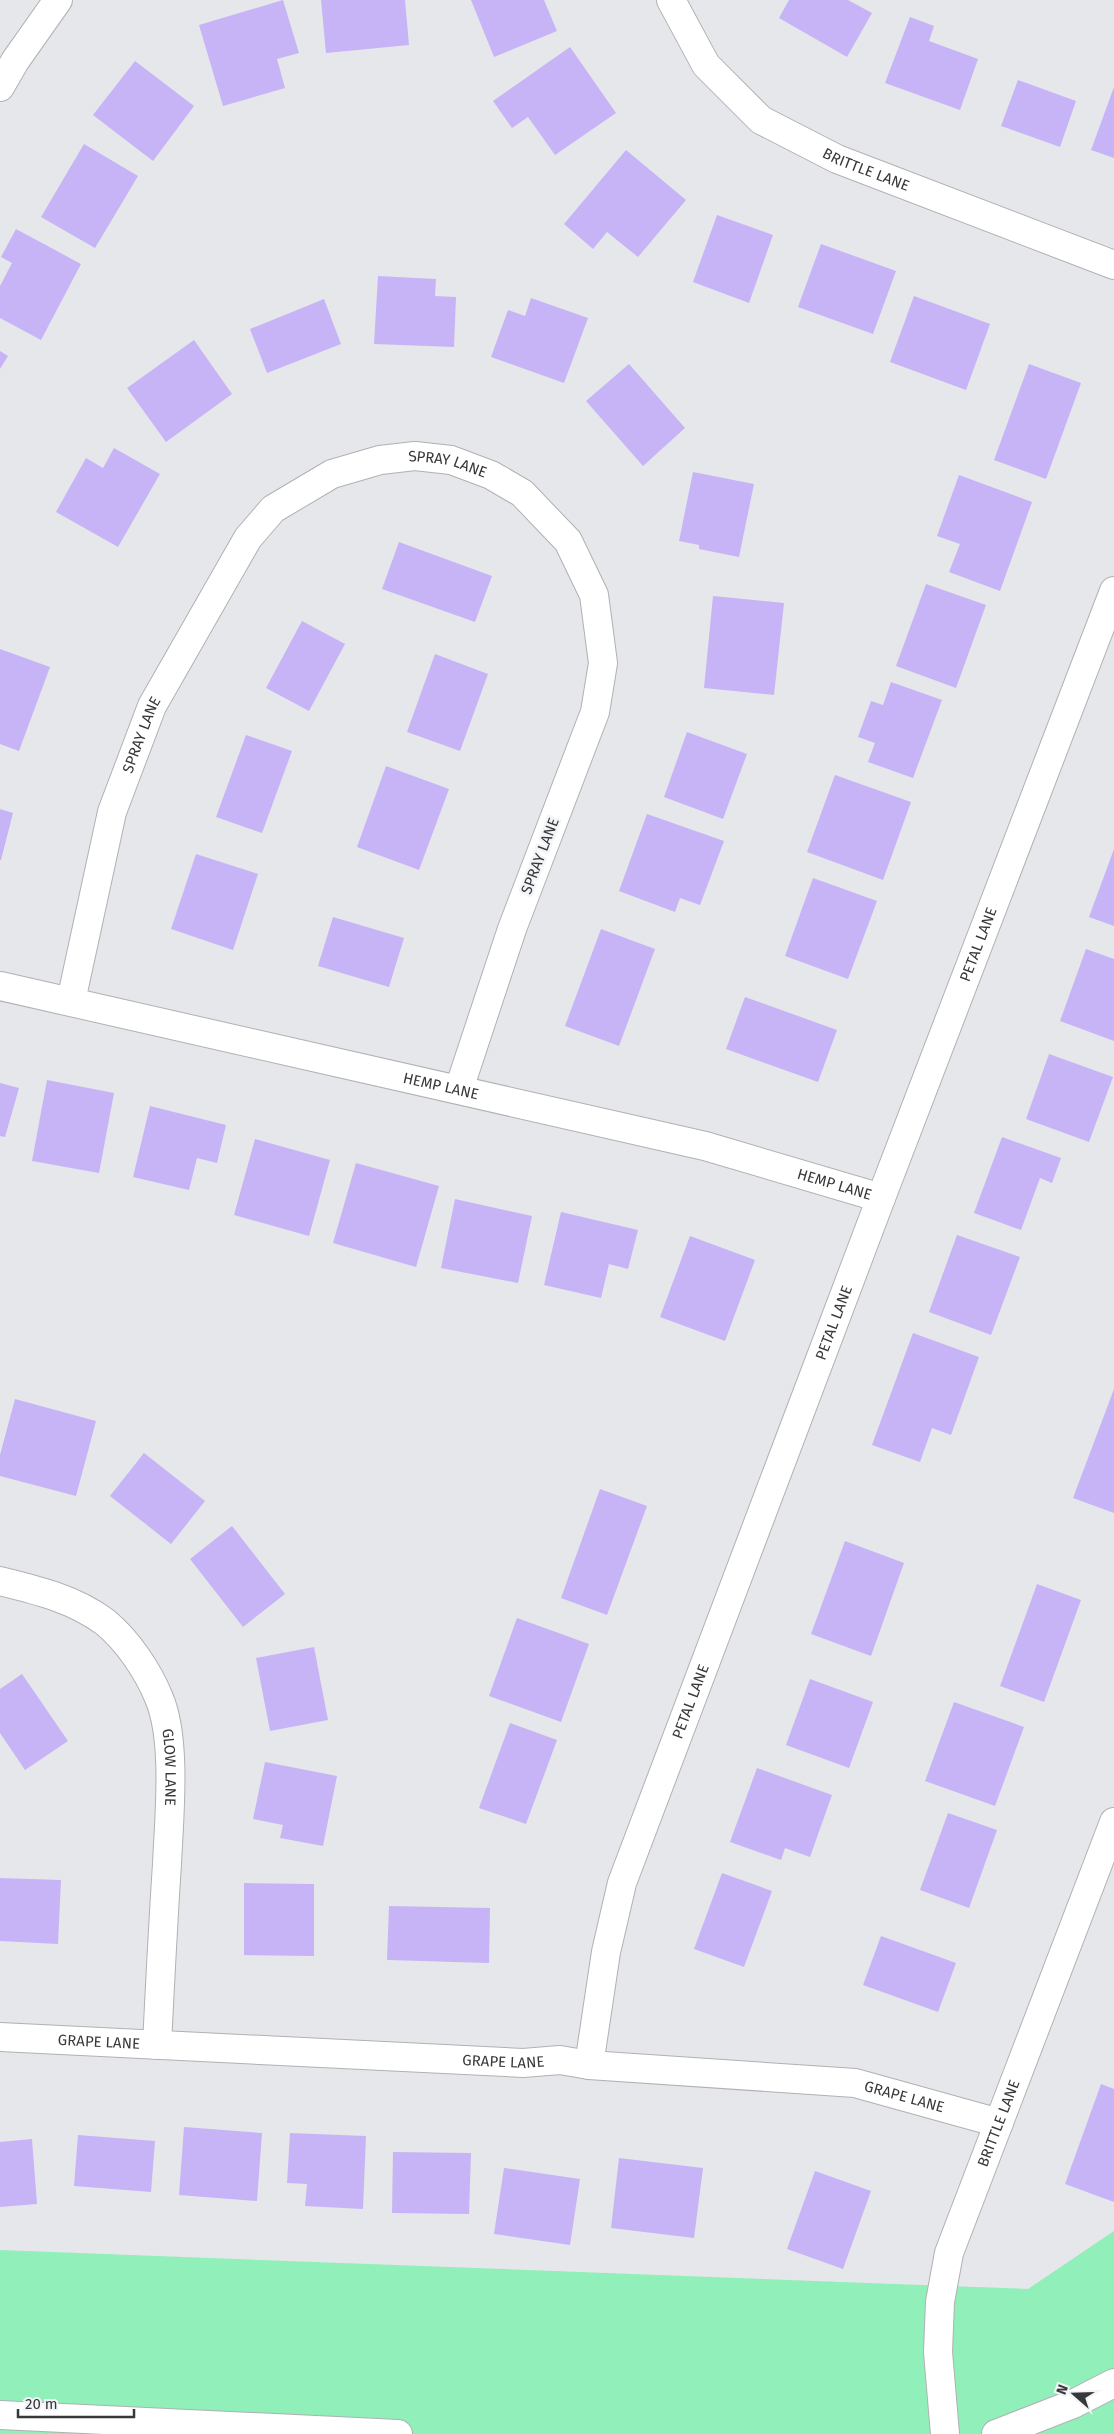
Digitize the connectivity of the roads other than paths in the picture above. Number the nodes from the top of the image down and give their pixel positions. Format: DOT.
graph roads {
  1 [pos="58,0"];
  2 [pos="672,0"];
  3 [pos="0,87"];
  4 [pos="1114,265"];
  5 [pos="1114,591"];
  6 [pos="0,986"];
  7 [pos="71,1002"];
  8 [pos="459,1089"];
  9 [pos="881,1198"];
  10 [pos="0,1581"];
  11 [pos="1114,1822"];
  12 [pos="0,2037"];
  13 [pos="157,2045"];
  14 [pos="589,2065"];
  15 [pos="999,2123"];
  16 [pos="1114,2384"];
  17 [pos="0,2415"];
  18 [pos="303,2432"];
  19 [pos="398,2434"];
  20 [pos="945,2434"];
  21 [pos="996,2434"];
  1 -- 3 [label="street"];
  2 -- 4 [label="street, BRITTLE LANE"];
  5 -- 9 [label="street, PETAL LANE"];
  6 -- 7 [label="street, HEMP LANE"];
  7 -- 8 [label="street, HEMP LANE"];
  7 -- 8 [label="street, SPRAY LANE"];
  8 -- 9 [label="street, HEMP LANE"];
  9 -- 14 [label="street, PETAL LANE"];
  10 -- 13 [label="street, GLOW LANE"];
  11 -- 15 [label="street, BRITTLE LANE"];
  12 -- 13 [label="street, GRAPE LANE"];
  13 -- 14 [label="street, GRAPE LANE"];
  14 -- 15 [label="street, GRAPE LANE"];
  15 -- 20 [label="street, BRITTLE LANE"];
  16 -- 21 [label="street"];
  17 -- 18 [label="street"];
  18 -- 19 [label="street"];
}
